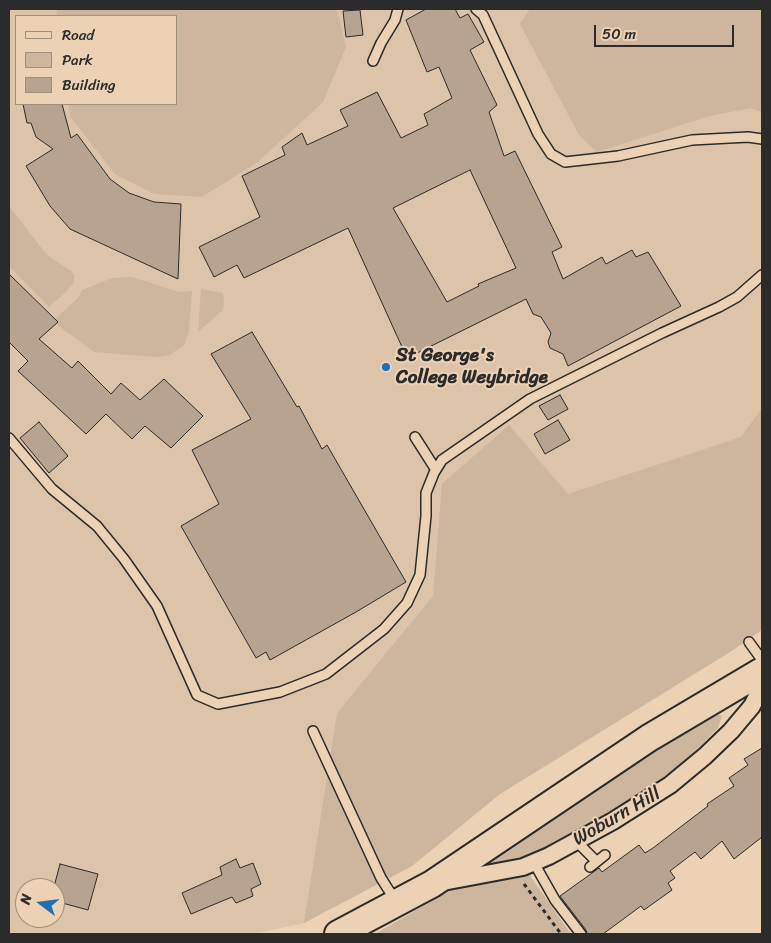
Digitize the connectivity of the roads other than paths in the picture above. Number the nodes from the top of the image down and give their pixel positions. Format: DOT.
graph roads {
  1 [pos="398,9"];
  2 [pos="476,9"];
  3 [pos="373,61"];
  4 [pos="762,139"];
  5 [pos="762,275"];
  6 [pos="415,437"];
  7 [pos="9,438"];
  8 [pos="436,470"];
  9 [pos="750,642"];
  10 [pos="762,660"];
  11 [pos="762,671"];
  12 [pos="762,686"];
  13 [pos="314,731"];
  14 [pos="576,841"];
  15 [pos="605,854"];
  16 [pos="534,863"];
  17 [pos="432,884"];
  18 [pos="397,902"];
  19 [pos="338,934"];
  20 [pos="581,934"];
  1 -- 3 [label="lane"];
  2 -- 4 [label="lane"];
  5 -- 8 [label="lane"];
  6 -- 8 [label="lane"];
  7 -- 8 [label="lane"];
  9 -- 10 [label="lane"];
  11 -- 17 [label="main road, Woburn Hill"];
  12 -- 14 [label="street, Woburn Hill"];
  13 -- 18 [label="lane"];
  14 -- 15 [label="lane"];
  14 -- 16 [label="street, Woburn Hill"];
  16 -- 17 [label="street, Woburn Hill"];
  16 -- 20 [label="lane"];
  17 -- 18 [label="main road, Woburn Hill"];
  18 -- 19 [label="main road, Woburn Hill"];
}
